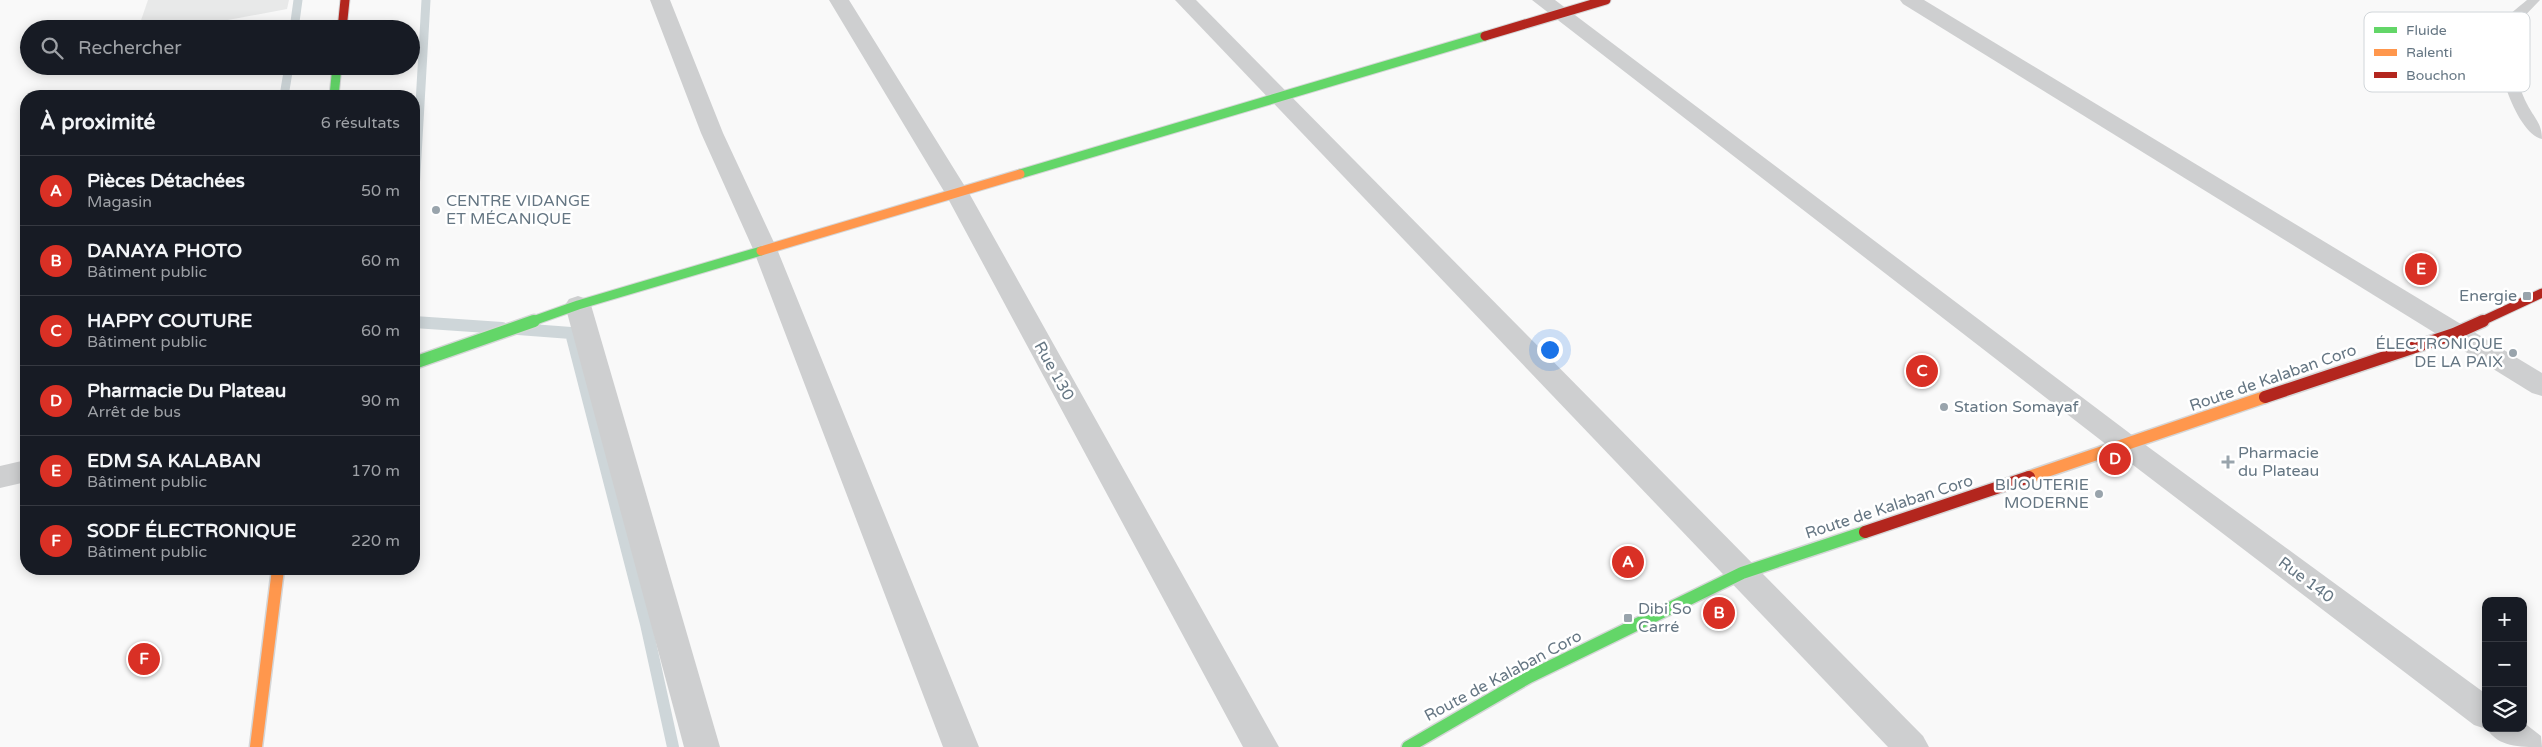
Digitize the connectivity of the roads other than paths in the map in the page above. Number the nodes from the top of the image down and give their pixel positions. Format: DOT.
graph roads {
  1 [pos="345,0"];
  2 [pos="660,0"];
  3 [pos="839,0"];
  4 [pos="1185,0"];
  5 [pos="1606,0"];
  6 [pos="1910,0"];
  7 [pos="2534,0"];
  8 [pos="1551,7"];
  9 [pos="2522,12"];
  10 [pos="343,20"];
  11 [pos="336,75"];
  12 [pos="335,90"];
  13 [pos="2516,92"];
  14 [pos="1279,97"];
  15 [pos="2542,135"];
  16 [pos="956,192"];
  17 [pos="765,249"];
  18 [pos="2542,293"];
  19 [pos="578,305"];
  20 [pos="2454,334"];
  21 [pos="420,361"];
  22 [pos="2542,386"];
  23 [pos="2126,445"];
  24 [pos="20,472"];
  25 [pos="0,477"];
  26 [pos="1742,573"];
  27 [pos="277,575"];
  28 [pos="2482,711"];
  29 [pos="2509,732"];
  30 [pos="256,747"];
  31 [pos="702,747"];
  32 [pos="961,747"];
  33 [pos="1261,747"];
  34 [pos="1408,747"];
  35 [pos="1911,747"];
  36 [pos="2529,747"];
  1 -- 10 [label="main road"];
  2 -- 17 [label="street"];
  3 -- 16 [label="street, Rue 130"];
  4 -- 14 [label="street"];
  5 -- 8 [label="main road"];
  6 -- 20 [label="street"];
  7 -- 9 [label="lane"];
  8 -- 14 [label="main road"];
  8 -- 23 [label="street, Rue 140"];
  11 -- 12 [label="main road"];
  13 -- 15 [label="lane"];
  14 -- 16 [label="main road"];
  14 -- 26 [label="street"];
  16 -- 17 [label="main road"];
  16 -- 33 [label="street, Rue 130"];
  17 -- 19 [label="main road"];
  17 -- 32 [label="street"];
  18 -- 20 [label="main road, Route de Kalaban Coro"];
  19 -- 21 [label="main road"];
  19 -- 31 [label="street"];
  20 -- 22 [label="street"];
  20 -- 23 [label="main road, Route de Kalaban Coro"];
  23 -- 26 [label="main road, Route de Kalaban Coro"];
  23 -- 28 [label="street, Rue 140"];
  24 -- 25 [label="street"];
  26 -- 34 [label="main road, Route de Kalaban Coro"];
  26 -- 35 [label="street"];
  27 -- 30 [label="main road"];
  29 -- 36 [label="street"];
}
